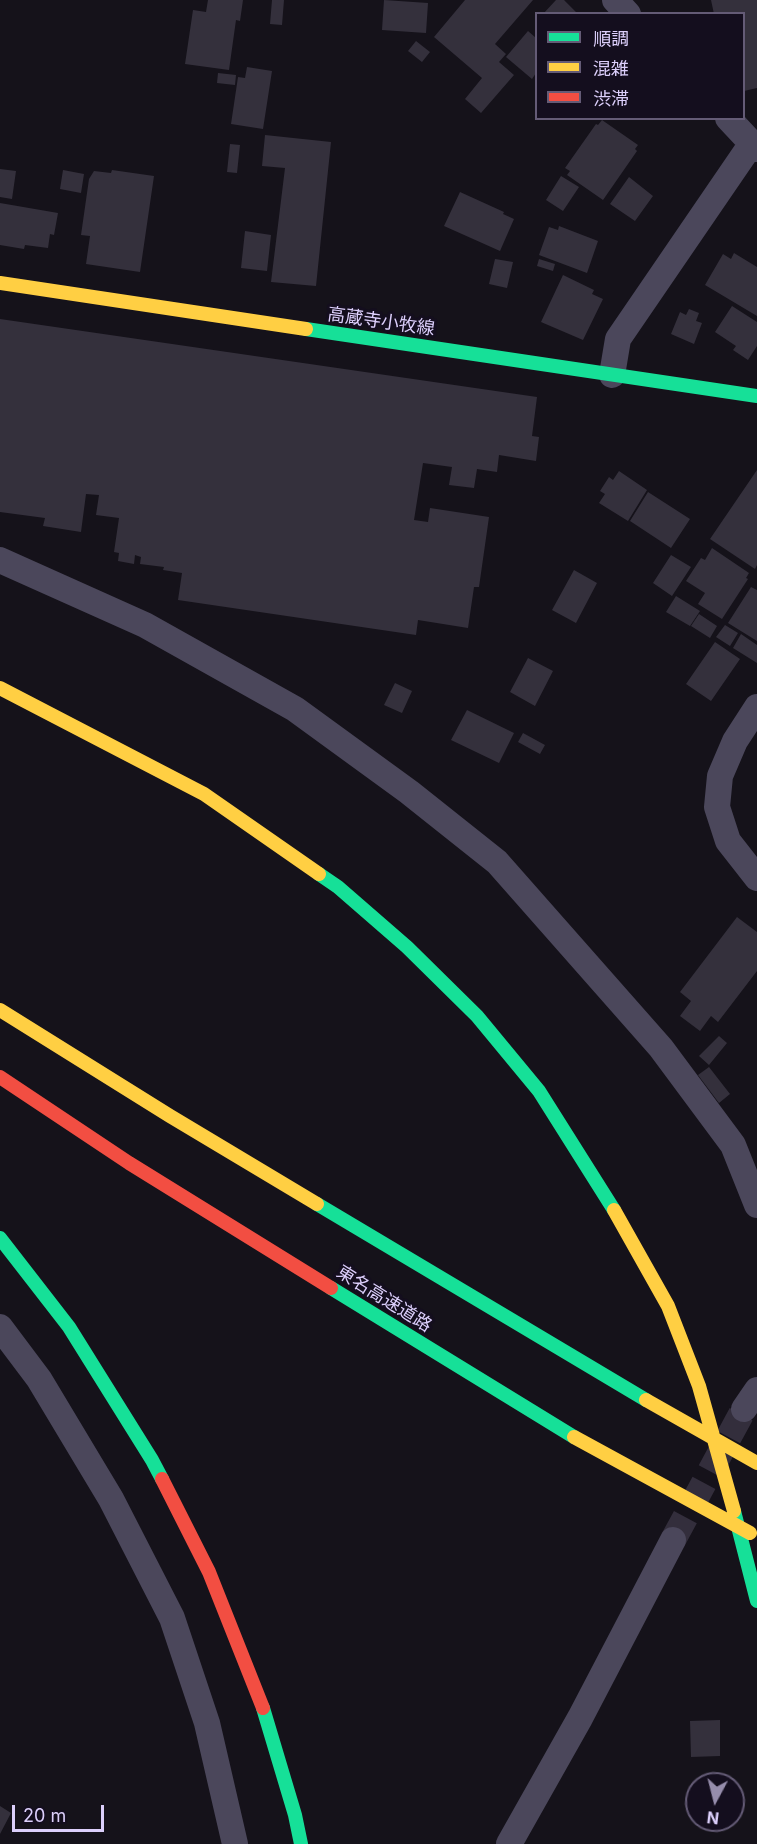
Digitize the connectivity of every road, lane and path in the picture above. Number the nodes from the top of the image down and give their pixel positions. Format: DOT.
graph roads {
  1 [pos="615,0"];
  2 [pos="626,12"];
  3 [pos="730,120"];
  4 [pos="754,146"];
  5 [pos="0,284"];
  6 [pos="612,375"];
  7 [pos="757,396"];
  8 [pos="0,560"];
  9 [pos="0,688"];
  10 [pos="757,707"];
  11 [pos="757,878"];
  12 [pos="0,1010"];
  13 [pos="0,1077"];
  14 [pos="757,1205"];
  15 [pos="0,1238"];
  16 [pos="0,1327"];
  17 [pos="757,1463"];
  18 [pos="757,1537"];
  19 [pos="673,1540"];
  20 [pos="757,1601"];
  21 [pos="235,1844"];
  22 [pos="301,1844"];
  23 [pos="509,1844"];
  1 -- 2 [label="street"];
  3 -- 4 [label="street"];
  4 -- 6 [label="street"];
  5 -- 6 [label="main road, 高蔵寺小牧線"];
  6 -- 7 [label="main road, 高蔵寺小牧線"];
  8 -- 14 [label="street"];
  9 -- 20 [label="main road"];
  10 -- 11 [label="street"];
  12 -- 17 [label="main road"];
  13 -- 18 [label="main road, 東名高速道路"];
  15 -- 22 [label="main road"];
  16 -- 21 [label="street"];
  19 -- 23 [label="street"];
}
